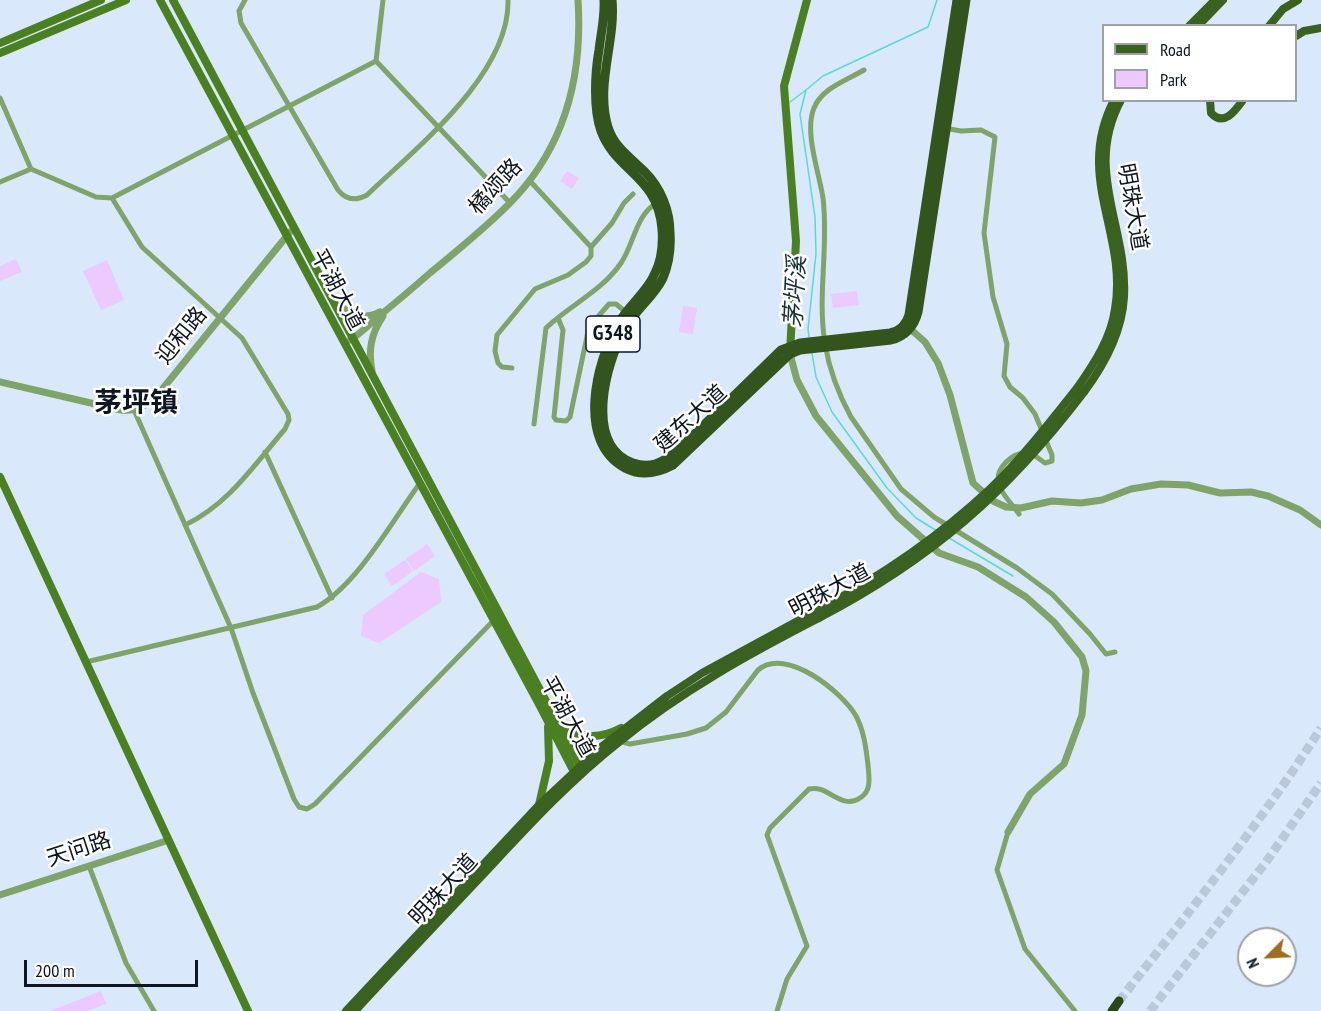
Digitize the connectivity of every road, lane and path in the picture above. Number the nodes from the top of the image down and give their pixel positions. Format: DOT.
graph roads {
  1 [pos="101,0"];
  2 [pos="126,0"];
  3 [pos="160,0"];
  4 [pos="173,0"];
  5 [pos="245,0"];
  6 [pos="383,0"];
  7 [pos="508,0"];
  8 [pos="578,0"];
  9 [pos="604,0"];
  10 [pos="612,0"];
  11 [pos="807,0"];
  12 [pos="957,0"];
  13 [pos="966,0"];
  14 [pos="1215,0"];
  15 [pos="1223,0"];
  16 [pos="1298,0"];
  17 [pos="1191,24"];
  18 [pos="1200,24"];
  19 [pos="1271,24"];
  20 [pos="1321,28"];
  21 [pos="1297,35"];
  22 [pos="0,43"];
  23 [pos="0,53"];
  24 [pos="376,61"];
  25 [pos="864,70"];
  26 [pos="0,98"];
  27 [pos="1113,102"];
  28 [pos="1120,102"];
  29 [pos="1210,102"];
  30 [pos="1242,102"];
  31 [pos="289,106"];
  32 [pos="438,127"];
  33 [pos="942,128"];
  34 [pos="242,130"];
  35 [pos="233,135"];
  36 [pos="31,169"];
  37 [pos="530,181"];
  38 [pos="0,182"];
  39 [pos="633,194"];
  40 [pos="112,198"];
  41 [pos="660,202"];
  42 [pos="510,203"];
  43 [pos="294,228"];
  44 [pos="286,235"];
  45 [pos="591,247"];
  46 [pos="328,291"];
  47 [pos="393,305"];
  48 [pos="629,315"];
  49 [pos="220,317"];
  50 [pos="558,318"];
  51 [pos="908,327"];
  52 [pos="353,338"];
  53 [pos="345,343"];
  54 [pos="822,344"];
  55 [pos="794,349"];
  56 [pos="512,368"];
  57 [pos="373,376"];
  58 [pos="0,382"];
  59 [pos="1080,390"];
  60 [pos="134,410"];
  61 [pos="534,424"];
  62 [pos="265,452"];
  63 [pos="0,477"];
  64 [pos="427,477"];
  65 [pos="420,483"];
  66 [pos="1017,511"];
  67 [pos="185,525"];
  68 [pos="1321,525"];
  69 [pos="332,598"];
  70 [pos="818,615"];
  71 [pos="497,617"];
  72 [pos="231,628"];
  73 [pos="1115,652"];
  74 [pos="86,662"];
  75 [pos="544,705"];
  76 [pos="633,721"];
  77 [pos="619,741"];
  78 [pos="578,771"];
  79 [pos="539,805"];
  80 [pos="1008,832"];
  81 [pos="169,840"];
  82 [pos="89,866"];
  83 [pos="0,895"];
  84 [pos="1119,1001"];
  85 [pos="154,1011"];
  86 [pos="248,1011"];
  87 [pos="346,1011"];
  88 [pos="355,1011"];
  89 [pos="777,1011"];
  90 [pos="1076,1011"];
  91 [pos="1112,1011"];
  1 -- 22 [label="main road"];
  2 -- 23 [label="main road"];
  3 -- 35 [label="main road, 平湖大道"];
  4 -- 34 [label="main road, 平湖大道"];
  5 -- 31 [label="street"];
  6 -- 24 [label="street"];
  7 -- 32 [label="street"];
  8 -- 37 [label="street, 橘颂路"];
  9 -- 41 [label="highway, 建东大道 / G348"];
  10 -- 41 [label="highway, 建东大道 / G348"];
  11 -- 55 [label="main road"];
  12 -- 33 [label="highway"];
  13 -- 33 [label="highway"];
  14 -- 17 [label="main road"];
  15 -- 18 [label="main road"];
  16 -- 19 [label="main road"];
  20 -- 21 [label="main road"];
  24 -- 31 [label="street"];
  24 -- 32 [label="street"];
  25 -- 54 [label="street"];
  26 -- 36 [label="street"];
  27 -- 59 [label="main road, 明珠大道"];
  28 -- 59 [label="main road, 明珠大道"];
  29 -- 30 [label="main road"];
  31 -- 32 [label="street"];
  31 -- 34 [label="street"];
  32 -- 42 [label="street"];
  33 -- 51 [label="highway"];
  33 -- 66 [label="street"];
  34 -- 35 [label="street"];
  34 -- 43 [label="main road, 平湖大道"];
  35 -- 40 [label="street"];
  35 -- 44 [label="main road, 平湖大道"];
  36 -- 38 [label="street"];
  36 -- 40 [label="street"];
  37 -- 42 [label="street, 橘颂路"];
  37 -- 45 [label="street"];
  39 -- 45 [label="street"];
  40 -- 49 [label="street"];
  41 -- 48 [label="highway, 建东大道 / G348"];
  41 -- 50 [label="street"];
  42 -- 47 [label="street, 橘颂路"];
  43 -- 44 [label="street, 迎和路"];
  43 -- 46 [label="main road, 平湖大道"];
  44 -- 49 [label="street, 迎和路"];
  44 -- 53 [label="main road, 平湖大道"];
  45 -- 56 [label="street"];
  46 -- 47 [label="street"];
  46 -- 52 [label="main road, 平湖大道"];
  47 -- 52 [label="street, 橘颂路"];
  47 -- 57 [label="street"];
  48 -- 50 [label="street"];
  48 -- 55 [label="highway, 建东大道 / G348"];
  49 -- 60 [label="street, 迎和路"];
  49 -- 62 [label="street"];
  50 -- 61 [label="street"];
  51 -- 54 [label="highway, 建东大道 / G348"];
  51 -- 66 [label="street"];
  52 -- 53 [label="street, 橘颂路"];
  52 -- 57 [label="main road, 平湖大道"];
  53 -- 65 [label="main road, 平湖大道"];
  54 -- 55 [label="highway, 建东大道 / G348"];
  54 -- 73 [label="street"];
  55 -- 80 [label="street"];
  57 -- 64 [label="main road, 平湖大道"];
  58 -- 60 [label="street"];
  59 -- 70 [label="main road, 明珠大道, bridge"];
  60 -- 67 [label="street"];
  62 -- 67 [label="street"];
  62 -- 69 [label="street"];
  63 -- 74 [label="main road"];
  64 -- 65 [label="street"];
  64 -- 71 [label="main road, 平湖大道"];
  65 -- 69 [label="street"];
  65 -- 71 [label="main road, 平湖大道"];
  66 -- 68 [label="street"];
  67 -- 72 [label="street"];
  69 -- 72 [label="street"];
  70 -- 76 [label="main road, 明珠大道"];
  70 -- 77 [label="main road, 明珠大道"];
  71 -- 72 [label="street"];
  71 -- 75 [label="main road, 平湖大道"];
  72 -- 74 [label="street"];
  74 -- 81 [label="main road"];
  75 -- 76 [label="main road"];
  75 -- 78 [label="main road, 平湖大道"];
  75 -- 79 [label="main road"];
  76 -- 78 [label="main road, 明珠大道"];
  77 -- 78 [label="main road, 明珠大道"];
  77 -- 89 [label="street"];
  78 -- 79 [label="main road, 明珠大道"];
  78 -- 88 [label="main road, 明珠大道"];
  79 -- 87 [label="main road, 明珠大道"];
  80 -- 90 [label="street"];
  81 -- 82 [label="street, 天问路"];
  81 -- 86 [label="main road"];
  82 -- 83 [label="street, 天问路"];
  82 -- 85 [label="street"];
  84 -- 91 [label="highway"];
}
